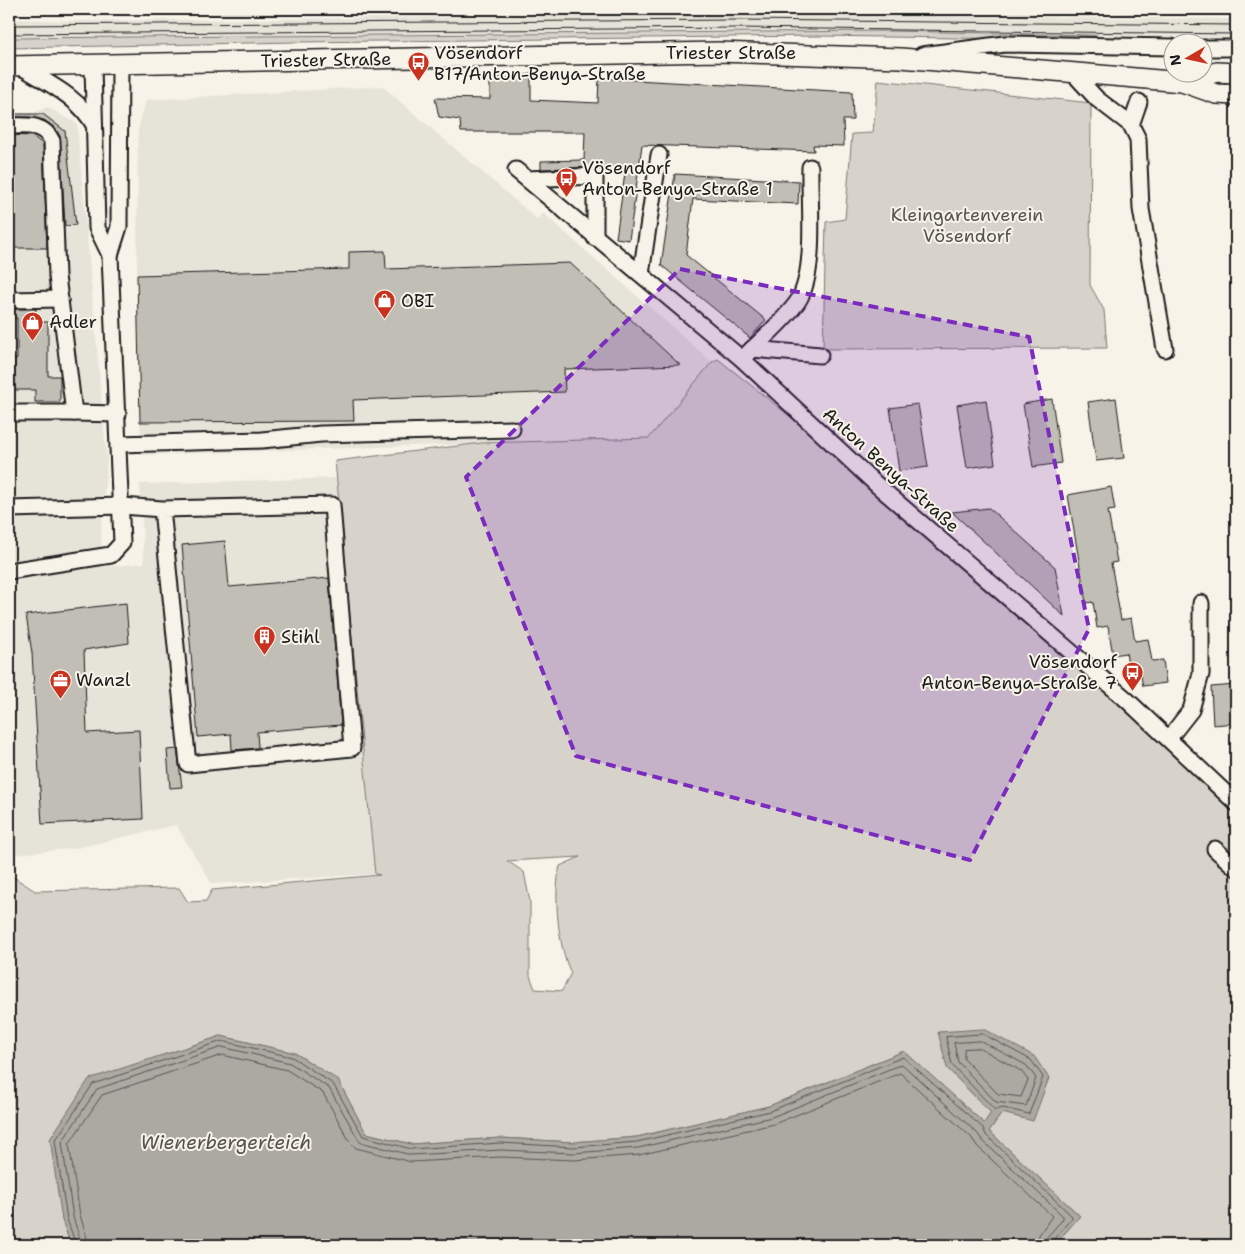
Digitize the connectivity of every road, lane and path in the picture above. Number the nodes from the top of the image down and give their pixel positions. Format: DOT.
graph roads {
  1 [pos="1162,47"];
  2 [pos="1212,48"];
  3 [pos="1236,48"];
  4 [pos="901,58"];
  5 [pos="120,64"];
  6 [pos="94,65"];
  7 [pos="14,66"];
  8 [pos="1212,73"];
  9 [pos="1236,73"];
  10 [pos="1074,74"];
  11 [pos="1162,81"];
  12 [pos="1182,82"];
  13 [pos="1236,95"];
  14 [pos="1139,102"];
  15 [pos="94,125"];
  16 [pos="1131,125"];
  17 [pos="9,126"];
  18 [pos="659,155"];
  19 [pos="810,168"];
  20 [pos="595,238"];
  21 [pos="110,255"];
  22 [pos="642,274"];
  23 [pos="60,299"];
  24 [pos="9,300"];
  25 [pos="1165,349"];
  26 [pos="747,354"];
  27 [pos="820,355"];
  28 [pos="9,412"];
  29 [pos="74,413"];
  30 [pos="118,414"];
  31 [pos="512,429"];
  32 [pos="120,444"];
  33 [pos="122,506"];
  34 [pos="9,509"];
  35 [pos="162,509"];
  36 [pos="9,571"];
  37 [pos="1201,603"];
  38 [pos="1169,738"];
  39 [pos="1236,803"];
  40 [pos="1215,849"];
  41 [pos="1236,868"];
  1 -- 4 [label="street"];
  2 -- 3 [label="street"];
  4 -- 5 [label="main road, Triester Straße"];
  4 -- 10 [label="main road, Triester Straße"];
  5 -- 6 [label="main road, Triester Straße"];
  5 -- 21 [label="street"];
  6 -- 7 [label="main road, Triester Straße"];
  6 -- 15 [label="street"];
  7 -- 15 [label="street"];
  8 -- 9 [label="main road, Triester Straße"];
  10 -- 11 [label="main road, Triester Straße"];
  10 -- 16 [label="street"];
  12 -- 13 [label="main road, Triester Straße"];
  14 -- 16 [label="street"];
  15 -- 21 [label="street"];
  16 -- 25 [label="street"];
  17 -- 23 [label="street"];
  18 -- 22 [label="street"];
  19 -- 26 [label="street"];
  20 -- 20 [label="street, Anton Benya-Straße"];
  20 -- 22 [label="street, Anton Benya-Straße"];
  21 -- 30 [label="street"];
  22 -- 26 [label="street, Anton Benya-Straße"];
  23 -- 24 [label="street"];
  23 -- 29 [label="street"];
  26 -- 27 [label="street"];
  26 -- 38 [label="street, Anton Benya-Straße"];
  28 -- 29 [label="street"];
  29 -- 30 [label="street"];
  30 -- 32 [label="street"];
  31 -- 32 [label="street"];
  32 -- 33 [label="street"];
  33 -- 34 [label="street"];
  33 -- 35 [label="street"];
  33 -- 36 [label="street"];
  35 -- 35 [label="street"];
  37 -- 38 [label="street"];
  38 -- 39 [label="street, Anton Benya-Straße"];
  40 -- 41 [label="street"];
}
